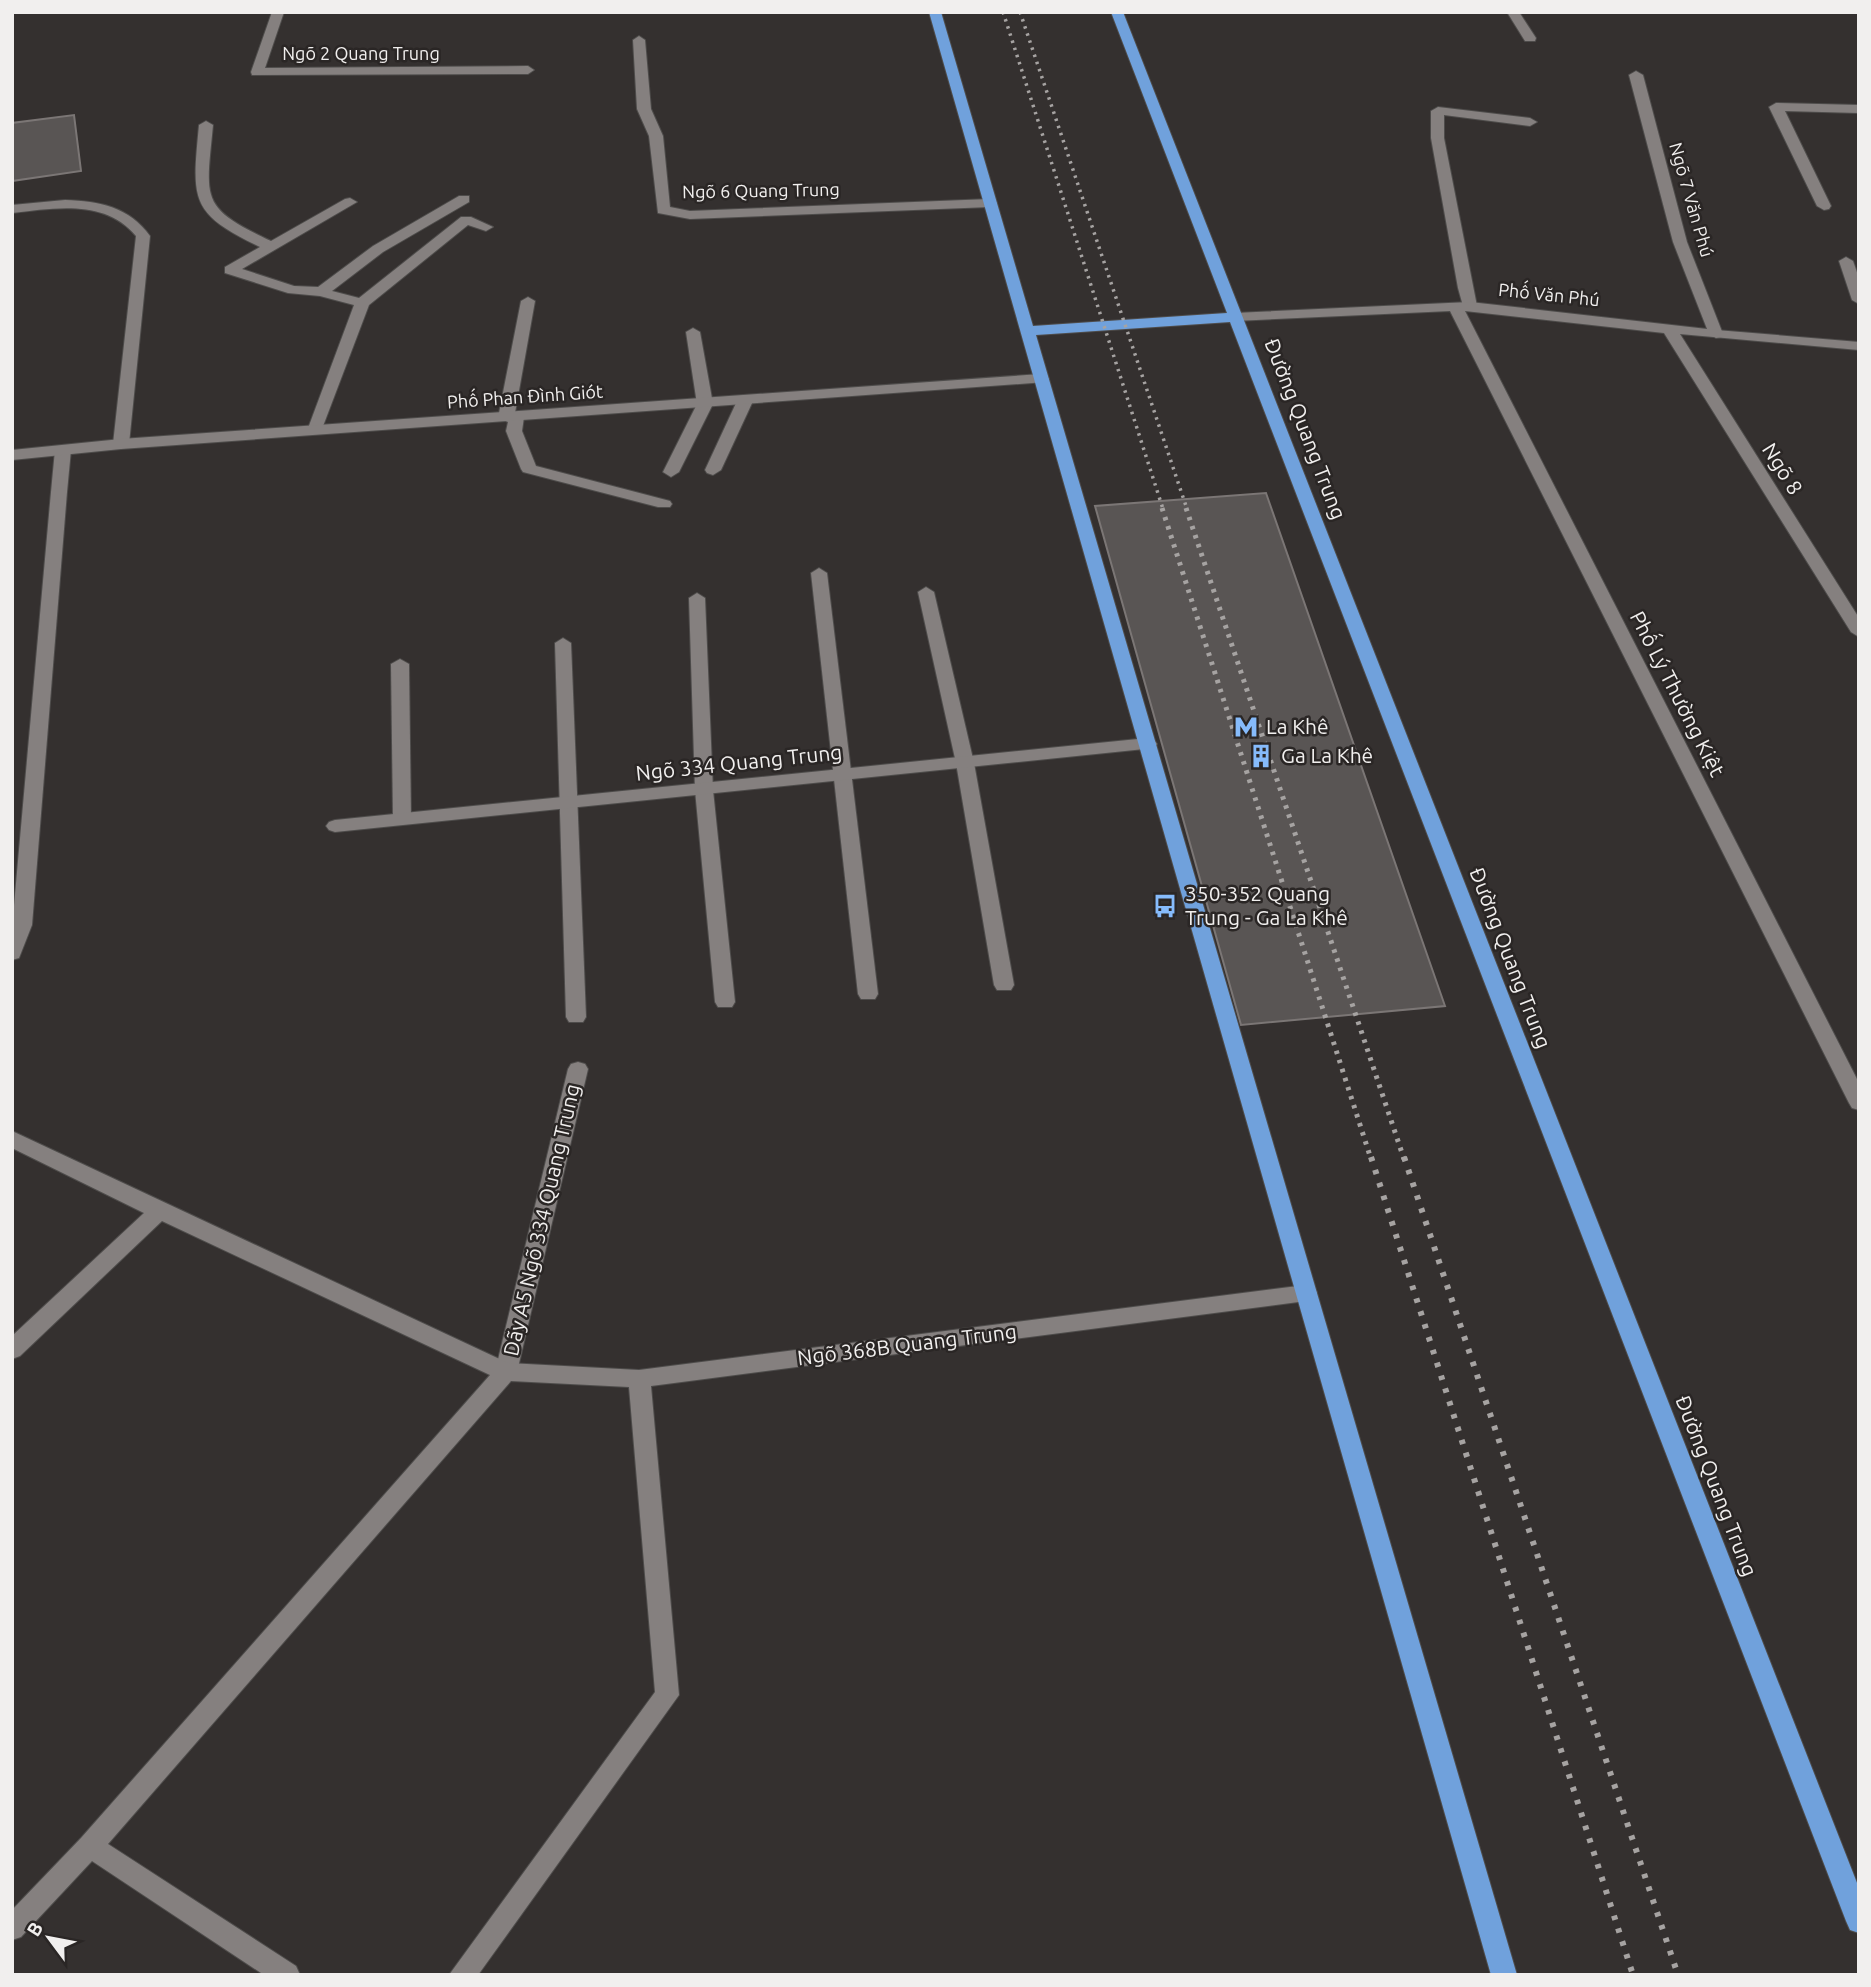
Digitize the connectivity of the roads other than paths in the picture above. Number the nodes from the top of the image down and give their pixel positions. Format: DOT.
graph roads {
  1 [pos="278,12"];
  2 [pos="934,12"];
  3 [pos="1116,12"];
  4 [pos="1513,12"];
  5 [pos="1530,38"];
  6 [pos="639,40"];
  7 [pos="528,70"];
  8 [pos="1636,75"];
  9 [pos="1859,109"];
  10 [pos="1530,122"];
  11 [pos="206,125"];
  12 [pos="464,199"];
  13 [pos="349,202"];
  14 [pos="990,204"];
  15 [pos="1824,206"];
  16 [pos="12,209"];
  17 [pos="486,226"];
  18 [pos="272,247"];
  19 [pos="1846,261"];
  20 [pos="321,292"];
  21 [pos="1859,300"];
  22 [pos="528,301"];
  23 [pos="362,303"];
  24 [pos="1463,306"];
  25 [pos="1235,317"];
  26 [pos="1669,328"];
  27 [pos="1027,331"];
  28 [pos="693,332"];
  29 [pos="1716,334"];
  30 [pos="1859,346"];
  31 [pos="1041,379"];
  32 [pos="745,401"];
  33 [pos="705,404"];
  34 [pos="511,417"];
  35 [pos="315,431"];
  36 [pos="121,444"];
  37 [pos="63,450"];
  38 [pos="12,455"];
  39 [pos="713,470"];
  40 [pos="671,472"];
  41 [pos="664,504"];
  42 [pos="819,573"];
  43 [pos="926,592"];
  44 [pos="697,598"];
  45 [pos="1859,632"];
  46 [pos="563,643"];
  47 [pos="400,664"];
  48 [pos="1148,744"];
  49 [pos="965,764"];
  50 [pos="841,776"];
  51 [pos="704,790"];
  52 [pos="567,803"];
  53 [pos="402,819"];
  54 [pos="335,826"];
  55 [pos="12,953"];
  56 [pos="1004,985"];
  57 [pos="868,994"];
  58 [pos="725,1002"];
  59 [pos="576,1017"];
  60 [pos="578,1069"];
  61 [pos="1859,1103"];
  62 [pos="12,1139"];
  63 [pos="159,1212"];
  64 [pos="1306,1293"];
  65 [pos="12,1350"];
  66 [pos="506,1372"];
  67 [pos="639,1379"];
  68 [pos="90,1846"];
  69 [pos="1859,1921"];
  70 [pos="12,1928"];
  71 [pos="287,1975"];
  72 [pos="462,1975"];
  73 [pos="1504,1975"];
  1 -- 7 [label="street, Ngõ 2 Quang Trung"];
  2 -- 14 [label="highway"];
  3 -- 25 [label="highway, Đường Quang Trung"];
  4 -- 5 [label="street"];
  6 -- 14 [label="street, Ngõ 6 Quang Trung"];
  8 -- 29 [label="street, Ngõ 7 Văn Phú"];
  9 -- 15 [label="street"];
  10 -- 24 [label="street, Phố Lý Thường Kiệt"];
  11 -- 18 [label="street"];
  12 -- 20 [label="street"];
  13 -- 18 [label="street"];
  14 -- 27 [label="highway"];
  16 -- 36 [label="street"];
  17 -- 23 [label="street"];
  18 -- 20 [label="street"];
  19 -- 21 [label="street"];
  20 -- 23 [label="street"];
  22 -- 34 [label="street"];
  23 -- 35 [label="street"];
  24 -- 25 [label="street, Phố Văn Phú"];
  24 -- 26 [label="street, Phố Văn Phú"];
  24 -- 61 [label="street, Phố Lý Thường Kiệt"];
  25 -- 27 [label="highway"];
  25 -- 69 [label="highway, Đường Quang Trung"];
  26 -- 29 [label="street, Phố Văn Phú"];
  26 -- 45 [label="street, Ngõ 8"];
  27 -- 31 [label="highway"];
  28 -- 33 [label="street"];
  29 -- 30 [label="street, Phố Văn Phú"];
  31 -- 32 [label="street, Phố Phan Đình Giót"];
  31 -- 48 [label="highway"];
  32 -- 33 [label="street, Phố Phan Đình Giót"];
  32 -- 39 [label="street"];
  33 -- 34 [label="street, Phố Phan Đình Giót"];
  33 -- 40 [label="street"];
  34 -- 35 [label="street, Phố Phan Đình Giót"];
  34 -- 41 [label="street"];
  35 -- 36 [label="street, Phố Phan Đình Giót"];
  36 -- 37 [label="street, Phố Phan Đình Giót"];
  37 -- 38 [label="street, Phố Phan Đình Giót"];
  37 -- 55 [label="street"];
  42 -- 50 [label="street"];
  43 -- 49 [label="street"];
  44 -- 51 [label="street"];
  46 -- 52 [label="street"];
  47 -- 53 [label="street"];
  48 -- 49 [label="street, Ngõ 334 Quang Trung"];
  48 -- 64 [label="highway"];
  49 -- 50 [label="street, Ngõ 334 Quang Trung"];
  49 -- 56 [label="street"];
  50 -- 51 [label="street, Ngõ 334 Quang Trung"];
  50 -- 57 [label="street"];
  51 -- 52 [label="street, Ngõ 334 Quang Trung"];
  51 -- 58 [label="street"];
  52 -- 53 [label="street, Ngõ 334 Quang Trung"];
  52 -- 59 [label="street"];
  53 -- 54 [label="street, Ngõ 334 Quang Trung"];
  60 -- 66 [label="street, Dãy A5 Ngõ 334 Quang Trung"];
  62 -- 63 [label="street"];
  63 -- 65 [label="street"];
  63 -- 66 [label="street"];
  64 -- 67 [label="street, Ngõ 368B Quang Trung"];
  64 -- 73 [label="highway"];
  66 -- 67 [label="street, Ngõ 368B Quang Trung"];
  66 -- 68 [label="street"];
  67 -- 72 [label="street"];
  68 -- 70 [label="street"];
  68 -- 71 [label="street"];
}
